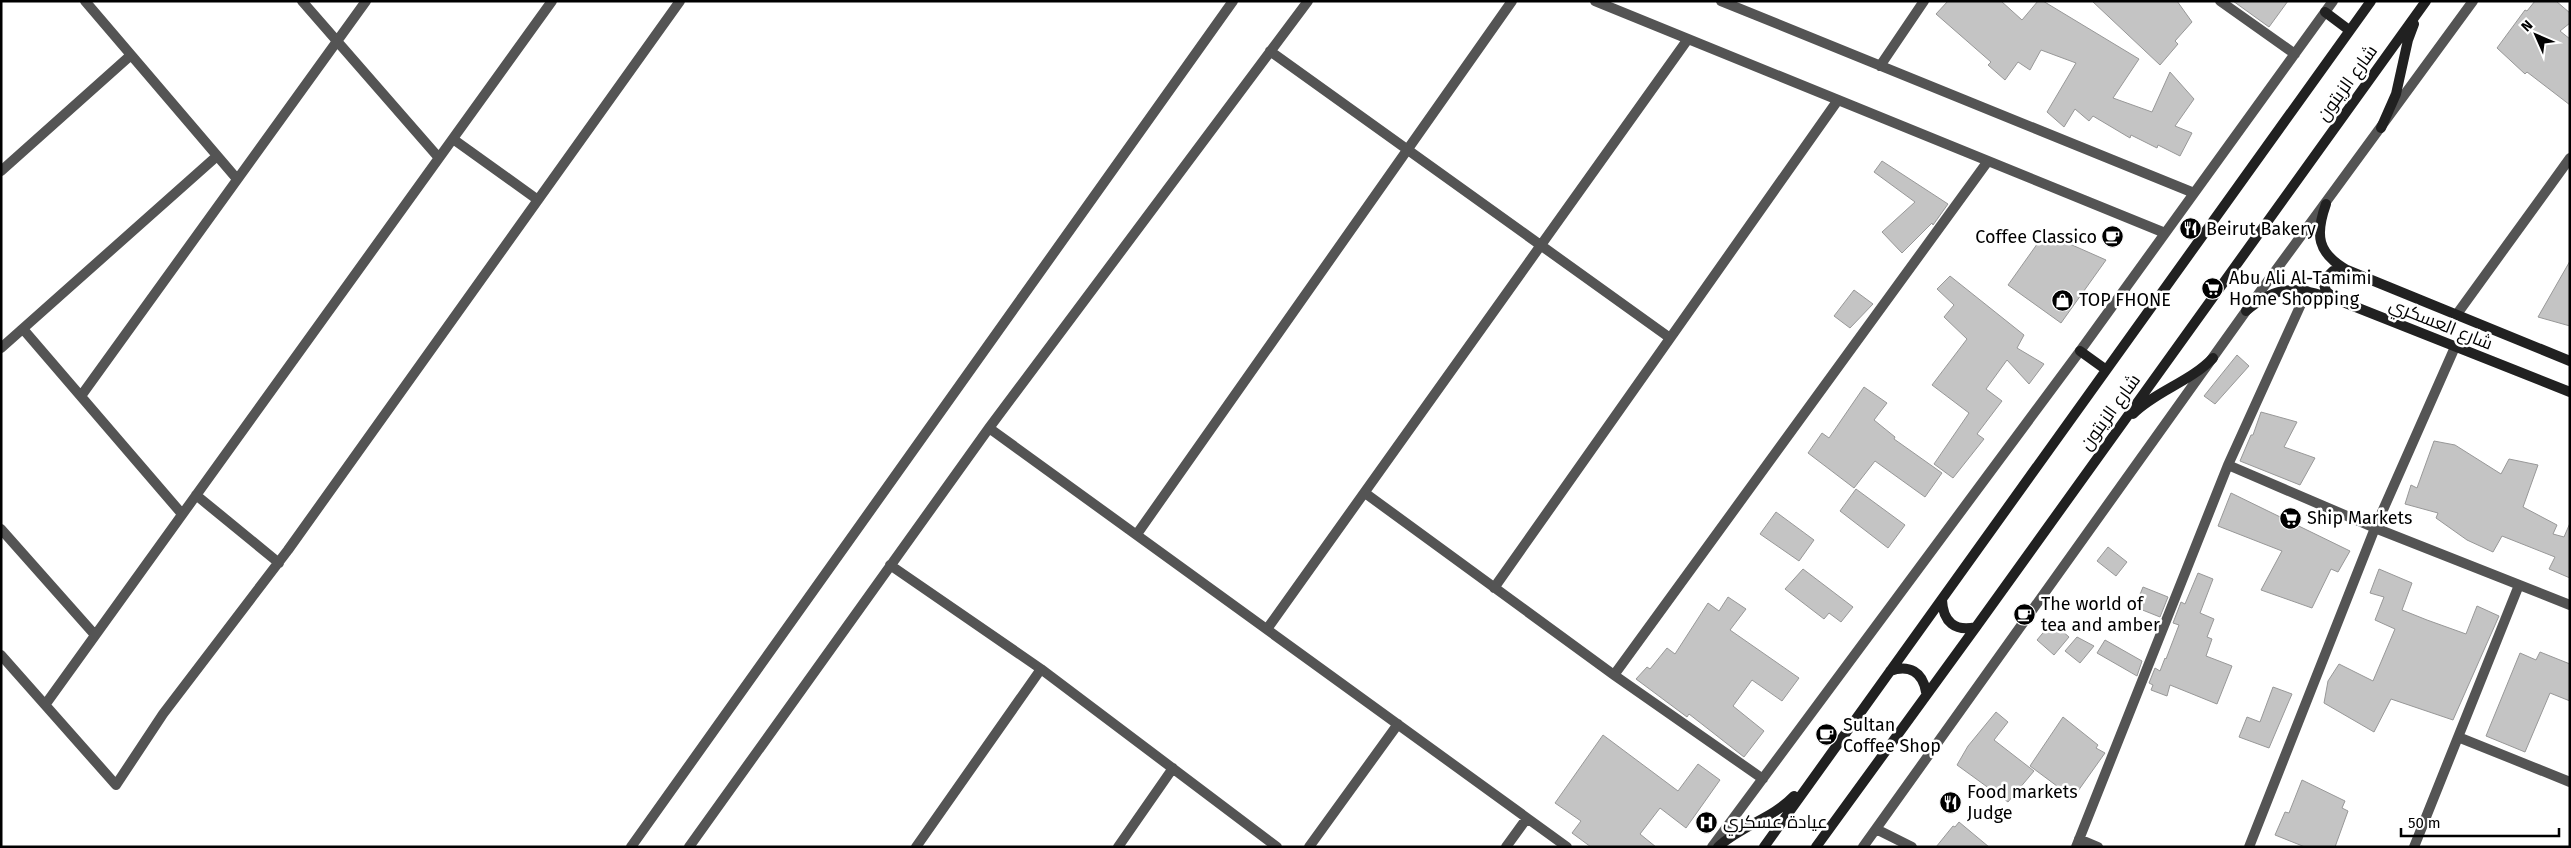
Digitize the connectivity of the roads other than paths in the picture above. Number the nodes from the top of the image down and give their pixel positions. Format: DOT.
graph roads {
  1 [pos="85,1"];
  2 [pos="302,1"];
  3 [pos="366,1"];
  4 [pos="552,1"];
  5 [pos="680,1"];
  6 [pos="1233,1"];
  7 [pos="1308,1"];
  8 [pos="1512,1"];
  9 [pos="1595,1"];
  10 [pos="1924,1"];
  11 [pos="2220,1"];
  12 [pos="2333,1"];
  13 [pos="2371,1"];
  14 [pos="2473,1"];
  15 [pos="1723,2"];
  16 [pos="2424,3"];
  17 [pos="2325,12"];
  18 [pos="2349,30"];
  19 [pos="1688,39"];
  20 [pos="337,41"];
  21 [pos="1270,51"];
  22 [pos="2295,54"];
  23 [pos="131,55"];
  24 [pos="1880,66"];
  25 [pos="1838,100"];
  26 [pos="2381,128"];
  27 [pos="452,139"];
  28 [pos="1407,150"];
  29 [pos="217,156"];
  30 [pos="439,158"];
  31 [pos="2570,158"];
  32 [pos="1988,161"];
  33 [pos="1,171"];
  34 [pos="237,180"];
  35 [pos="2194,193"];
  36 [pos="538,200"];
  37 [pos="2326,204"];
  38 [pos="2165,233"];
  39 [pos="1541,246"];
  40 [pos="2355,273"];
  41 [pos="2308,291"];
  42 [pos="2338,300"];
  43 [pos="2246,311"];
  44 [pos="2457,314"];
  45 [pos="22,328"];
  46 [pos="1670,338"];
  47 [pos="2455,347"];
  48 [pos="1,348"];
  49 [pos="2080,351"];
  50 [pos="2213,358"];
  51 [pos="2570,361"];
  52 [pos="2105,369"];
  53 [pos="2570,392"];
  54 [pos="81,396"];
  55 [pos="989,428"];
  56 [pos="2118,429"];
  57 [pos="2228,465"];
  58 [pos="1365,493"];
  59 [pos="196,495"];
  60 [pos="182,514"];
  61 [pos="2375,528"];
  62 [pos="1,529"];
  63 [pos="1137,534"];
  64 [pos="278,563"];
  65 [pos="890,565"];
  66 [pos="2519,584"];
  67 [pos="1494,588"];
  68 [pos="1942,600"];
  69 [pos="2570,605"];
  70 [pos="1976,627"];
  71 [pos="1267,629"];
  72 [pos="95,636"];
  73 [pos="1,655"];
  74 [pos="1041,669"];
  75 [pos="1890,671"];
  76 [pos="1614,675"];
  77 [pos="1926,692"];
  78 [pos="45,705"];
  79 [pos="1398,724"];
  80 [pos="2458,737"];
  81 [pos="1174,768"];
  82 [pos="1816,774"];
  83 [pos="1762,780"];
  84 [pos="2570,782"];
  85 [pos="1527,818"];
  86 [pos="1876,829"];
  87 [pos="2078,843"];
  88 [pos="1818,845"];
  89 [pos="631,847"];
  90 [pos="689,847"];
  91 [pos="916,847"];
  92 [pos="1118,847"];
  93 [pos="1277,847"];
  94 [pos="1309,847"];
  95 [pos="1506,847"];
  96 [pos="1567,847"];
  97 [pos="1712,847"];
  98 [pos="1718,847"];
  99 [pos="1764,847"];
  100 [pos="1863,847"];
  101 [pos="1912,847"];
  102 [pos="2098,847"];
  103 [pos="2250,847"];
  104 [pos="2414,847"];
  1 -- 23 [label="street"];
  2 -- 20 [label="street"];
  3 -- 20 [label="street"];
  4 -- 27 [label="street"];
  5 -- 36 [label="street"];
  6 -- 89 [label="street"];
  7 -- 21 [label="street"];
  8 -- 28 [label="street"];
  9 -- 19 [label="street"];
  10 -- 24 [label="street"];
  11 -- 22 [label="street"];
  12 -- 17 [label="street"];
  13 -- 18 [label="main road, شارع الزيتون"];
  14 -- 26 [label="street"];
  15 -- 24 [label="street"];
  16 -- 26 [label="main road"];
  16 -- 56 [label="main road, شارع الزيتون"];
  17 -- 18 [label="main road"];
  17 -- 22 [label="street"];
  18 -- 52 [label="main road, شارع الزيتون"];
  19 -- 25 [label="street"];
  19 -- 39 [label="street"];
  20 -- 30 [label="street"];
  20 -- 34 [label="street"];
  21 -- 28 [label="street"];
  21 -- 55 [label="street"];
  22 -- 35 [label="street"];
  23 -- 29 [label="street"];
  23 -- 33 [label="street"];
  24 -- 35 [label="street"];
  25 -- 32 [label="street"];
  25 -- 46 [label="street"];
  26 -- 37 [label="street"];
  27 -- 30 [label="street"];
  27 -- 36 [label="street"];
  28 -- 39 [label="street"];
  28 -- 63 [label="street"];
  29 -- 34 [label="street"];
  29 -- 45 [label="street"];
  30 -- 59 [label="street"];
  31 -- 44 [label="street"];
  32 -- 38 [label="street"];
  32 -- 76 [label="street"];
  34 -- 54 [label="street"];
  35 -- 38 [label="street"];
  36 -- 64 [label="street"];
  37 -- 40 [label="main road, شارع العسكري"];
  37 -- 43 [label="street"];
  38 -- 49 [label="street"];
  39 -- 46 [label="street"];
  39 -- 58 [label="street"];
  40 -- 42 [label="main road"];
  40 -- 44 [label="main road, شارع العسكري"];
  41 -- 42 [label="main road, شارع العسكري"];
  41 -- 43 [label="main road, شارع العسكري"];
  41 -- 57 [label="street"];
  42 -- 47 [label="main road, شارع العسكري"];
  43 -- 50 [label="street"];
  44 -- 51 [label="main road, شارع العسكري"];
  45 -- 48 [label="street"];
  45 -- 54 [label="street"];
  46 -- 67 [label="street"];
  47 -- 53 [label="main road, شارع العسكري"];
  47 -- 61 [label="street"];
  49 -- 52 [label="main road"];
  49 -- 83 [label="street"];
  50 -- 56 [label="main road"];
  50 -- 86 [label="street"];
  52 -- 68 [label="main road, شارع الزيتون"];
  54 -- 60 [label="street"];
  55 -- 63 [label="street"];
  55 -- 65 [label="street"];
  56 -- 70 [label="main road, شارع الزيتون"];
  57 -- 61 [label="street"];
  57 -- 87 [label="street"];
  58 -- 67 [label="street"];
  58 -- 71 [label="street"];
  59 -- 60 [label="street"];
  59 -- 64 [label="street"];
  60 -- 72 [label="street"];
  61 -- 66 [label="street"];
  61 -- 103 [label="street"];
  62 -- 72 [label="street"];
  63 -- 71 [label="street"];
  64 -- 78 [label="street"];
  65 -- 74 [label="street"];
  65 -- 90 [label="street"];
  66 -- 69 [label="street"];
  66 -- 80 [label="street"];
  67 -- 76 [label="street"];
  68 -- 70 [label="main road"];
  68 -- 75 [label="main road, شارع الزيتون"];
  70 -- 77 [label="main road, شارع الزيتون"];
  71 -- 79 [label="street"];
  72 -- 78 [label="street"];
  73 -- 78 [label="street"];
  74 -- 81 [label="street"];
  74 -- 91 [label="street"];
  75 -- 77 [label="main road"];
  75 -- 82 [label="main road, شارع الزيتون"];
  76 -- 83 [label="street"];
  77 -- 88 [label="main road, شارع الزيتون"];
  79 -- 85 [label="street"];
  79 -- 94 [label="street"];
  80 -- 84 [label="street"];
  80 -- 104 [label="street"];
  81 -- 92 [label="street"];
  81 -- 93 [label="street"];
  82 -- 98 [label="main road"];
  82 -- 99 [label="main road"];
  83 -- 97 [label="street"];
  85 -- 95 [label="street"];
  85 -- 96 [label="street"];
  86 -- 100 [label="street"];
  86 -- 101 [label="street"];
  87 -- 102 [label="street"];
}
